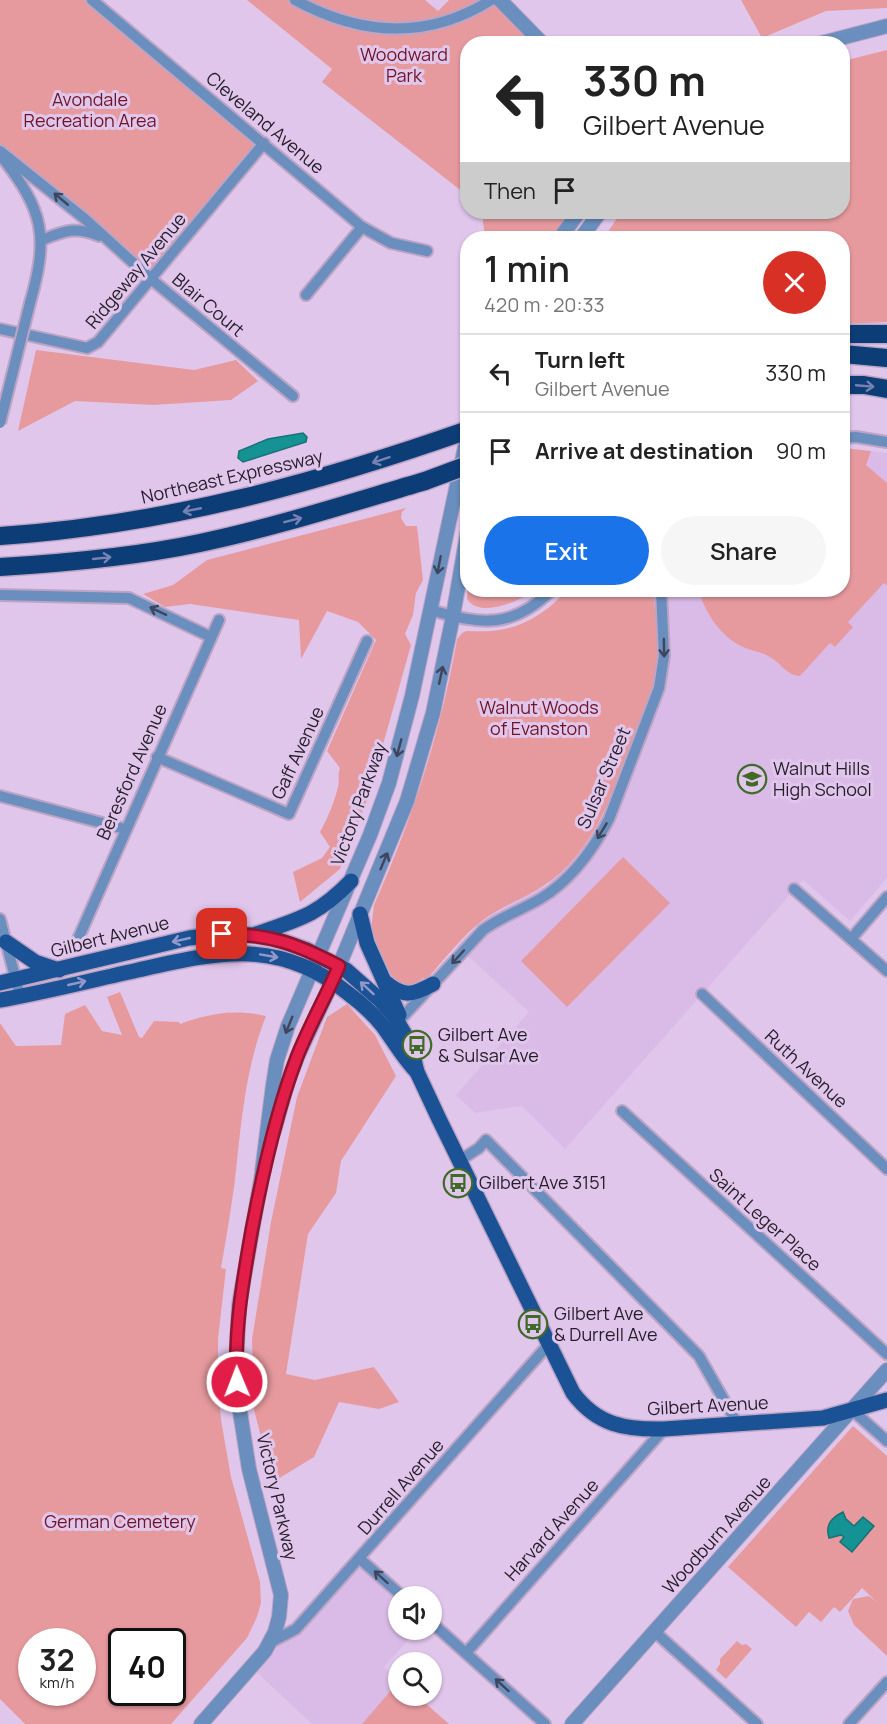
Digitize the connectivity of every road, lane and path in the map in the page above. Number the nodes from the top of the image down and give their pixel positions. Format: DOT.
graph roads {
  1 [pos="92,0"];
  2 [pos="295,0"];
  3 [pos="491,0"];
  4 [pos="500,0"];
  5 [pos="887,26"];
  6 [pos="535,36"];
  7 [pos="848,36"];
  8 [pos="264,143"];
  9 [pos="0,151"];
  10 [pos="0,156"];
  11 [pos="362,226"];
  12 [pos="104,238"];
  13 [pos="42,240"];
  14 [pos="427,251"];
  15 [pos="151,279"];
  16 [pos="306,295"];
  17 [pos="0,329"];
  18 [pos="887,333"];
  19 [pos="850,334"];
  20 [pos="850,355"];
  21 [pos="887,358"];
  22 [pos="850,385"];
  23 [pos="887,389"];
  24 [pos="293,396"];
  25 [pos="0,423"];
  26 [pos="460,434"];
  27 [pos="850,437"];
  28 [pos="887,442"];
  29 [pos="460,466"];
  30 [pos="460,468"];
  31 [pos="0,536"];
  32 [pos="44,564"];
  33 [pos="0,567"];
  34 [pos="460,575"];
  35 [pos="0,578"];
  36 [pos="0,595"];
  37 [pos="543,597"];
  38 [pos="661,597"];
  39 [pos="431,610"];
  40 [pos="453,616"];
  41 [pos="219,620"];
  42 [pos="211,637"];
  43 [pos="367,641"];
  44 [pos="157,757"];
  45 [pos="0,796"];
  46 [pos="125,829"];
  47 [pos="351,881"];
  48 [pos="794,889"];
  49 [pos="887,897"];
  50 [pos="360,914"];
  51 [pos="0,920"];
  52 [pos="254,935"];
  53 [pos="78,939"];
  54 [pos="851,939"];
  55 [pos="6,942"];
  56 [pos="320,956"];
  57 [pos="339,966"];
  58 [pos="59,970"];
  59 [pos="887,970"];
  60 [pos="313,971"];
  61 [pos="16,980"];
  62 [pos="385,982"];
  63 [pos="0,983"];
  64 [pos="332,983"];
  65 [pos="433,984"];
  66 [pos="702,993"];
  67 [pos="20,996"];
  68 [pos="0,1000"];
  69 [pos="395,1025"];
  70 [pos="417,1072"];
  71 [pos="622,1111"];
  72 [pos="459,1161"];
  73 [pos="887,1169"];
  74 [pos="261,1180"];
  75 [pos="549,1344"];
  76 [pos="887,1354"];
  77 [pos="887,1370"];
  78 [pos="887,1400"];
  79 [pos="852,1410"];
  80 [pos="738,1425"];
  81 [pos="664,1429"];
  82 [pos="887,1441"];
  83 [pos="360,1559"];
  84 [pos="391,1586"];
  85 [pos="442,1632"];
  86 [pos="655,1632"];
  87 [pos="271,1642"];
  88 [pos="466,1653"];
  89 [pos="887,1682"];
  90 [pos="201,1724"];
  91 [pos="545,1724"];
  92 [pos="573,1724"];
  93 [pos="757,1724"];
  94 [pos="849,1724"];
  1 -- 8 [label="street, Cleveland Avenue"];
  2 -- 3 [label="street"];
  4 -- 6 [label="street"];
  5 -- 7 [label="street"];
  8 -- 11 [label="street, Cleveland Avenue"];
  8 -- 15 [label="street, Ridgeway Avenue"];
  12 -- 9 [label="street, Blair Court, one-way"];
  10 -- 13 [label="street"];
  11 -- 14 [label="street, Cleveland Avenue"];
  11 -- 16 [label="street"];
  12 -- 13 [label="street, Blair Court"];
  12 -- 15 [label="street, Blair Court"];
  13 -- 25 [label="street, bridge"];
  15 -- 17 [label="street, Ridgeway Avenue"];
  15 -- 24 [label="street, Blair Court"];
  18 -- 19 [label="highway"];
  20 -- 21 [label="highway"];
  22 -- 23 [label="highway, one-way"];
  26 -- 31 [label="highway, Northeast Expressway, one-way"];
  27 -- 28 [label="street"];
  29 -- 39 [label="street, Victory Parkway, one-way"];
  32 -- 30 [label="highway, one-way, bridge"];
  32 -- 33 [label="highway"];
  32 -- 35 [label="highway"];
  34 -- 40 [label="street, Victory Parkway"];
  42 -- 36 [label="street, one-way"];
  37 -- 40 [label="street"];
  38 -- 65 [label="street, Sulsar Street, one-way"];
  39 -- 40 [label="street"];
  39 -- 47 [label="street, Victory Parkway, one-way"];
  50 -- 40 [label="street, Victory Parkway, one-way"];
  41 -- 42 [label="street, Beresford Avenue"];
  42 -- 44 [label="street, Beresford Avenue"];
  43 -- 44 [label="street, Gaff Avenue"];
  44 -- 46 [label="street, Beresford Avenue"];
  45 -- 46 [label="street"];
  46 -- 53 [label="street, Beresford Avenue"];
  47 -- 52 [label="main road"];
  47 -- 56 [label="street, Victory Parkway"];
  48 -- 54 [label="street"];
  49 -- 54 [label="street"];
  50 -- 57 [label="street, Victory Parkway"];
  50 -- 62 [label="main road"];
  51 -- 55 [label="street"];
  52 -- 56 [label="main road, Gilbert Avenue"];
  52 -- 58 [label="main road, Gilbert Avenue, one-way"];
  54 -- 59 [label="street"];
  55 -- 58 [label="main road"];
  55 -- 61 [label="street"];
  56 -- 57 [label="main road, Gilbert Avenue"];
  56 -- 60 [label="street, Victory Parkway"];
  57 -- 64 [label="street, Victory Parkway"];
  69 -- 57 [label="main road, Gilbert Avenue, one-way"];
  58 -- 61 [label="main road, Gilbert Avenue"];
  60 -- 64 [label="main road, Gilbert Avenue"];
  67 -- 60 [label="main road, Gilbert Avenue, one-way"];
  60 -- 74 [label="street, Victory Parkway, one-way"];
  61 -- 63 [label="main road, Gilbert Avenue"];
  61 -- 67 [label="street"];
  62 -- 65 [label="main road"];
  62 -- 69 [label="main road"];
  64 -- 69 [label="main road, Gilbert Avenue"];
  64 -- 74 [label="street, Victory Parkway"];
  65 -- 69 [label="street, Sulsar Street"];
  66 -- 73 [label="street, Ruth Avenue"];
  67 -- 68 [label="main road, Gilbert Avenue"];
  69 -- 70 [label="main road, Gilbert Avenue"];
  69 -- 70 [label="main road, Gilbert Avenue"];
  70 -- 72 [label="main road, Gilbert Avenue"];
  71 -- 76 [label="street, Saint Leger Place"];
  72 -- 75 [label="main road, Gilbert Avenue"];
  72 -- 80 [label="street"];
  74 -- 87 [label="street, Victory Parkway"];
  75 -- 81 [label="main road, Gilbert Avenue"];
  75 -- 83 [label="street, Durrell Avenue"];
  77 -- 79 [label="street, Woodburn Avenue"];
  78 -- 79 [label="main road, Gilbert Avenue"];
  79 -- 80 [label="main road, Gilbert Avenue"];
  79 -- 82 [label="street"];
  79 -- 86 [label="street, Woodburn Avenue"];
  80 -- 81 [label="main road, Gilbert Avenue"];
  81 -- 88 [label="street, Harvard Avenue"];
  84 -- 83 [label="street, one-way"];
  83 -- 87 [label="street, Durrell Avenue"];
  85 -- 88 [label="street"];
  86 -- 92 [label="street, Woodburn Avenue"];
  86 -- 93 [label="street"];
  87 -- 90 [label="street, Victory Parkway"];
  91 -- 88 [label="street, one-way"];
  89 -- 94 [label="street"];
}
